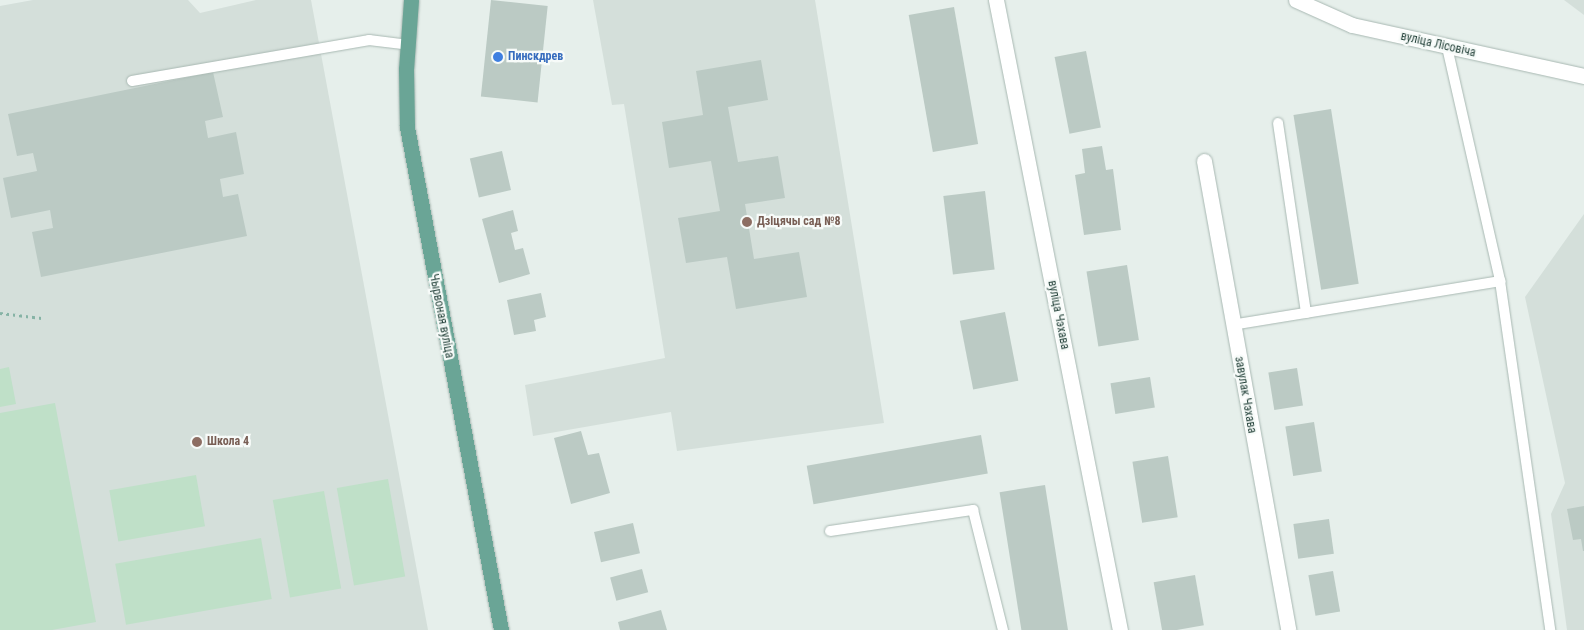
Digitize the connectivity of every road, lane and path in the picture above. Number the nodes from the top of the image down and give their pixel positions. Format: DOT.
graph roads {
  1 [pos="411,0"];
  2 [pos="996,0"];
  3 [pos="1296,0"];
  4 [pos="407,45"];
  5 [pos="1447,47"];
  6 [pos="1584,76"];
  7 [pos="132,81"];
  8 [pos="1278,123"];
  9 [pos="1204,161"];
  10 [pos="1500,281"];
  11 [pos="0,313"];
  12 [pos="1306,313"];
  13 [pos="42,318"];
  14 [pos="1232,324"];
  15 [pos="830,531"];
  16 [pos="501,630"];
  17 [pos="1003,630"];
  18 [pos="1120,630"];
  19 [pos="1288,630"];
  20 [pos="1550,630"];
  1 -- 4 [label="main road, Чырвоная вуліца"];
  2 -- 18 [label="street, вуліца Чэхава"];
  3 -- 5 [label="street, вуліца Лісовіча"];
  4 -- 7 [label="lane"];
  4 -- 16 [label="main road, Чырвоная вуліца"];
  5 -- 6 [label="street, вуліца Лісовіча"];
  5 -- 10 [label="lane"];
  8 -- 12 [label="lane"];
  9 -- 14 [label="street, завулак Чэхава"];
  10 -- 12 [label="lane"];
  10 -- 20 [label="lane"];
  11 -- 13 [label="path"];
  12 -- 14 [label="lane"];
  14 -- 19 [label="street, завулак Чэхава"];
  15 -- 17 [label="lane"];
}
